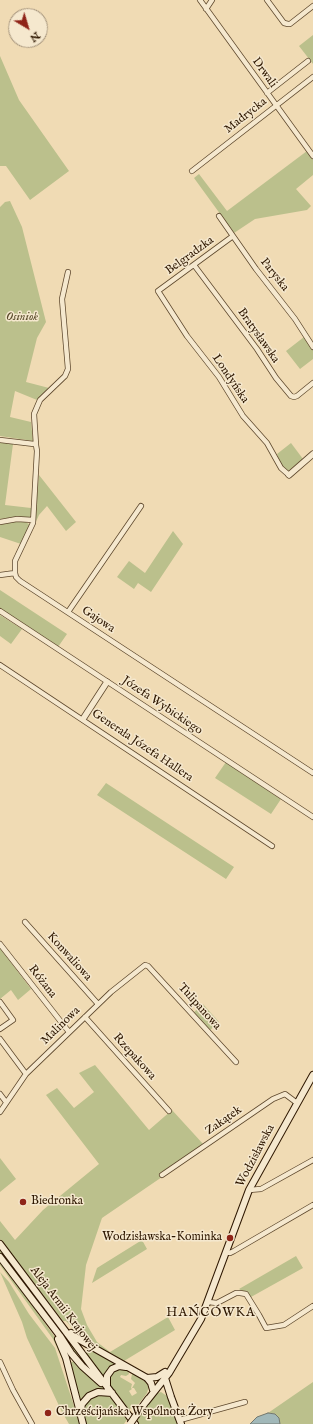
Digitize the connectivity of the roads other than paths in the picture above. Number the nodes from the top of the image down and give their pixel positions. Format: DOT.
graph roads {
  1 [pos="200,0"];
  2 [pos="212,0"];
  3 [pos="267,0"];
  4 [pos="313,6"];
  5 [pos="206,9"];
  6 [pos="308,61"];
  7 [pos="313,77"];
  8 [pos="267,93"];
  9 [pos="276,106"];
  10 [pos="313,156"];
  11 [pos="192,170"];
  12 [pos="219,216"];
  13 [pos="233,236"];
  14 [pos="194,265"];
  15 [pos="68,272"];
  16 [pos="158,291"];
  17 [pos="313,347"];
  18 [pos="313,383"];
  19 [pos="0,440"];
  20 [pos="36,445"];
  21 [pos="313,454"];
  22 [pos="289,475"];
  23 [pos="141,506"];
  24 [pos="33,520"];
  25 [pos="0,522"];
  26 [pos="16,573"];
  27 [pos="0,575"];
  28 [pos="0,611"];
  29 [pos="68,612"];
  30 [pos="0,665"];
  31 [pos="107,682"];
  32 [pos="83,719"];
  33 [pos="313,773"];
  34 [pos="313,817"];
  35 [pos="272,846"];
  36 [pos="25,922"];
  37 [pos="0,944"];
  38 [pos="148,966"];
  39 [pos="0,1002"];
  40 [pos="98,1004"];
  41 [pos="84,1017"];
  42 [pos="0,1029"];
  43 [pos="69,1032"];
  44 [pos="0,1039"];
  45 [pos="236,1062"];
  46 [pos="26,1074"];
  47 [pos="313,1075"];
  48 [pos="0,1094"];
  49 [pos="6,1102"];
  50 [pos="297,1103"];
  51 [pos="169,1110"];
  52 [pos="0,1112"];
  53 [pos="313,1160"];
  54 [pos="162,1175"];
  55 [pos="249,1190"];
  56 [pos="313,1204"];
  57 [pos="0,1244"];
  58 [pos="226,1252"];
  59 [pos="0,1257"];
  60 [pos="208,1302"];
  61 [pos="313,1306"];
  62 [pos="62,1326"];
  63 [pos="52,1327"];
  64 [pos="0,1362"];
  65 [pos="126,1366"];
  66 [pos="165,1375"];
  67 [pos="147,1378"];
  68 [pos="108,1387"];
  69 [pos="154,1391"];
  70 [pos="112,1393"];
  71 [pos="171,1396"];
  72 [pos="245,1402"];
  73 [pos="80,1414"];
  74 [pos="181,1422"];
  75 [pos="32,1424"];
  76 [pos="82,1424"];
  77 [pos="130,1424"];
  78 [pos="135,1424"];
  1 -- 5 [label="street, Drwali"];
  2 -- 5 [label="street"];
  3 -- 4 [label="street"];
  5 -- 8 [label="street, Drwali"];
  6 -- 8 [label="street"];
  7 -- 9 [label="street, Madrycka"];
  8 -- 9 [label="street, Drwali"];
  9 -- 10 [label="street, Drwali"];
  9 -- 11 [label="street, Madrycka"];
  12 -- 13 [label="street, Paryska"];
  13 -- 14 [label="street, Belgradzka"];
  13 -- 17 [label="street, Paryska"];
  14 -- 16 [label="street, Belgradzka"];
  14 -- 18 [label="street, Bratysławska"];
  15 -- 20 [label="street"];
  16 -- 22 [label="street, Londyńska"];
  19 -- 20 [label="street"];
  20 -- 24 [label="street"];
  21 -- 22 [label="street"];
  23 -- 29 [label="street"];
  24 -- 25 [label="street"];
  24 -- 26 [label="street"];
  26 -- 27 [label="street"];
  26 -- 29 [label="street, Gajowa"];
  28 -- 31 [label="street, Józefa Wybickiego"];
  29 -- 33 [label="street, Gajowa"];
  30 -- 32 [label="street, Generała Józefa Hallera"];
  31 -- 32 [label="street"];
  31 -- 34 [label="street, Józefa Wybickiego"];
  32 -- 35 [label="street, Generała Józefa Hallera"];
  36 -- 40 [label="street, Konwaliowa"];
  37 -- 43 [label="street, Różana"];
  38 -- 40 [label="street, Malinowa"];
  38 -- 45 [label="street, Tulipanowa"];
  39 -- 42 [label="street"];
  40 -- 41 [label="street, Malinowa"];
  41 -- 43 [label="street, Malinowa"];
  41 -- 51 [label="street, Rzepakowa"];
  43 -- 46 [label="street, Malinowa"];
  44 -- 46 [label="street"];
  46 -- 49 [label="street, Malinowa"];
  47 -- 50 [label="main road, Wodzisławska"];
  48 -- 49 [label="street"];
  49 -- 52 [label="street, Malinowa"];
  50 -- 54 [label="street, Zakątek"];
  50 -- 55 [label="main road, Wodzisławska"];
  53 -- 55 [label="street"];
  55 -- 58 [label="main road, Wodzisławska"];
  56 -- 58 [label="street"];
  57 -- 62 [label="main road, Aleja Armii Krajowej"];
  58 -- 60 [label="main road, Wodzisławska"];
  59 -- 63 [label="main road, Aleja Armii Krajowej"];
  60 -- 61 [label="street"];
  60 -- 66 [label="main road, Wodzisławska"];
  62 -- 65 [label="main road"];
  62 -- 68 [label="main road, Aleja Armii Krajowej"];
  63 -- 68 [label="main road, Aleja Armii Krajowej"];
  63 -- 73 [label="main road"];
  64 -- 75 [label="street"];
  65 -- 67 [label="main road"];
  65 -- 68 [label="main road"];
  66 -- 67 [label="main road"];
  66 -- 69 [label="main road, Wodzisławska"];
  66 -- 71 [label="main road"];
  67 -- 69 [label="main road"];
  68 -- 70 [label="main road, Aleja Armii Krajowej"];
  69 -- 71 [label="main road"];
  69 -- 77 [label="main road, Wodzisławska, bridge"];
  70 -- 73 [label="main road"];
  70 -- 78 [label="main road, Aleja Armii Krajowej"];
  71 -- 74 [label="main road"];
  72 -- 74 [label="street"];
  73 -- 76 [label="main road"];
}
